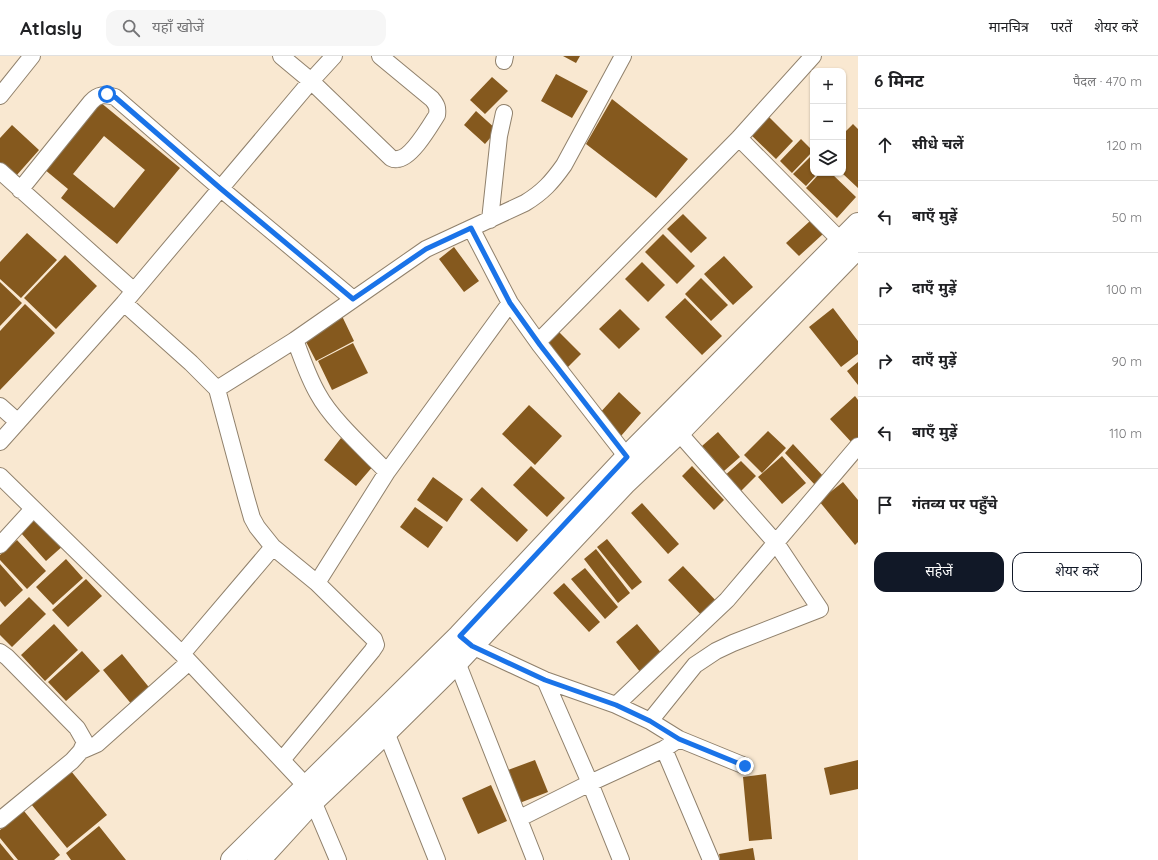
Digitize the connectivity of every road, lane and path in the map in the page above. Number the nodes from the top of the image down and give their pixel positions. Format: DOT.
graph roads {
  1 [pos="32,56"];
  2 [pos="281,56"];
  3 [pos="334,56"];
  4 [pos="380,56"];
  5 [pos="623,56"];
  6 [pos="813,56"];
  7 [pos="311,81"];
  8 [pos="3,87"];
  9 [pos="504,114"];
  10 [pos="739,138"];
  11 [pos="0,171"];
  12 [pos="220,188"];
  13 [pos="20,190"];
  14 [pos="490,220"];
  15 [pos="858,224"];
  16 [pos="471,228"];
  17 [pos="849,244"];
  18 [pos="129,297"];
  19 [pos="353,299"];
  20 [pos="510,303"];
  21 [pos="295,340"];
  22 [pos="538,342"];
  23 [pos="218,389"];
  24 [pos="0,406"];
  25 [pos="18,422"];
  26 [pos="672,425"];
  27 [pos="0,442"];
  28 [pos="858,446"];
  29 [pos="627,457"];
  30 [pos="387,472"];
  31 [pos="0,476"];
  32 [pos="33,510"];
  33 [pos="776,543"];
  34 [pos="0,545"];
  35 [pos="272,547"];
  36 [pos="317,583"];
  37 [pos="466,641"];
  38 [pos="0,652"];
  39 [pos="185,658"];
  40 [pos="457,662"];
  41 [pos="545,680"];
  42 [pos="616,705"];
  43 [pos="650,721"];
  44 [pos="386,732"];
  45 [pos="679,739"];
  46 [pos="664,749"];
  47 [pos="81,750"];
  48 [pos="282,760"];
  49 [pos="745,766"];
  50 [pos="590,783"];
  51 [pos="310,794"];
  52 [pos="520,818"];
  53 [pos="0,820"];
  54 [pos="232,860"];
  55 [pos="259,860"];
  56 [pos="338,860"];
  57 [pos="437,860"];
  58 [pos="535,860"];
  59 [pos="621,860"];
  60 [pos="711,860"];
  1 -- 8 [label="street"];
  2 -- 7 [label="street"];
  3 -- 7 [label="street"];
  4 -- 7 [label="street"];
  5 -- 14 [label="street"];
  6 -- 10 [label="street"];
  7 -- 12 [label="street"];
  9 -- 14 [label="street"];
  10 -- 17 [label="street"];
  10 -- 22 [label="street"];
  11 -- 13 [label="street"];
  12 -- 13 [label="street"];
  12 -- 18 [label="street"];
  12 -- 19 [label="street"];
  13 -- 18 [label="street"];
  14 -- 16 [label="street"];
  15 -- 17 [label="main road"];
  16 -- 19 [label="street"];
  16 -- 20 [label="street"];
  17 -- 26 [label="main road"];
  18 -- 23 [label="street"];
  18 -- 25 [label="street"];
  19 -- 21 [label="street"];
  20 -- 22 [label="street"];
  20 -- 30 [label="street"];
  21 -- 23 [label="street"];
  21 -- 30 [label="street"];
  22 -- 29 [label="street"];
  23 -- 35 [label="street"];
  24 -- 25 [label="street"];
  25 -- 27 [label="street"];
  26 -- 29 [label="main road"];
  26 -- 33 [label="street"];
  26 -- 37 [label="main road"];
  28 -- 33 [label="street"];
  29 -- 37 [label="main road"];
  30 -- 36 [label="street"];
  31 -- 32 [label="street"];
  32 -- 34 [label="street"];
  32 -- 39 [label="street"];
  33 -- 42 [label="street"];
  33 -- 43 [label="street"];
  35 -- 36 [label="street"];
  35 -- 39 [label="street"];
  36 -- 48 [label="street"];
  37 -- 40 [label="main road"];
  37 -- 41 [label="street"];
  37 -- 51 [label="main road"];
  38 -- 47 [label="street"];
  39 -- 47 [label="street"];
  39 -- 48 [label="street"];
  40 -- 44 [label="main road"];
  40 -- 52 [label="street"];
  41 -- 42 [label="street"];
  41 -- 50 [label="street"];
  42 -- 43 [label="street"];
  43 -- 45 [label="street"];
  44 -- 51 [label="main road"];
  44 -- 57 [label="street"];
  45 -- 46 [label="street"];
  45 -- 49 [label="street"];
  46 -- 50 [label="street"];
  46 -- 60 [label="street"];
  47 -- 53 [label="street"];
  48 -- 51 [label="street"];
  50 -- 52 [label="street"];
  50 -- 59 [label="street"];
  51 -- 54 [label="main road"];
  51 -- 55 [label="main road"];
  51 -- 56 [label="street"];
  52 -- 58 [label="street"];
}
